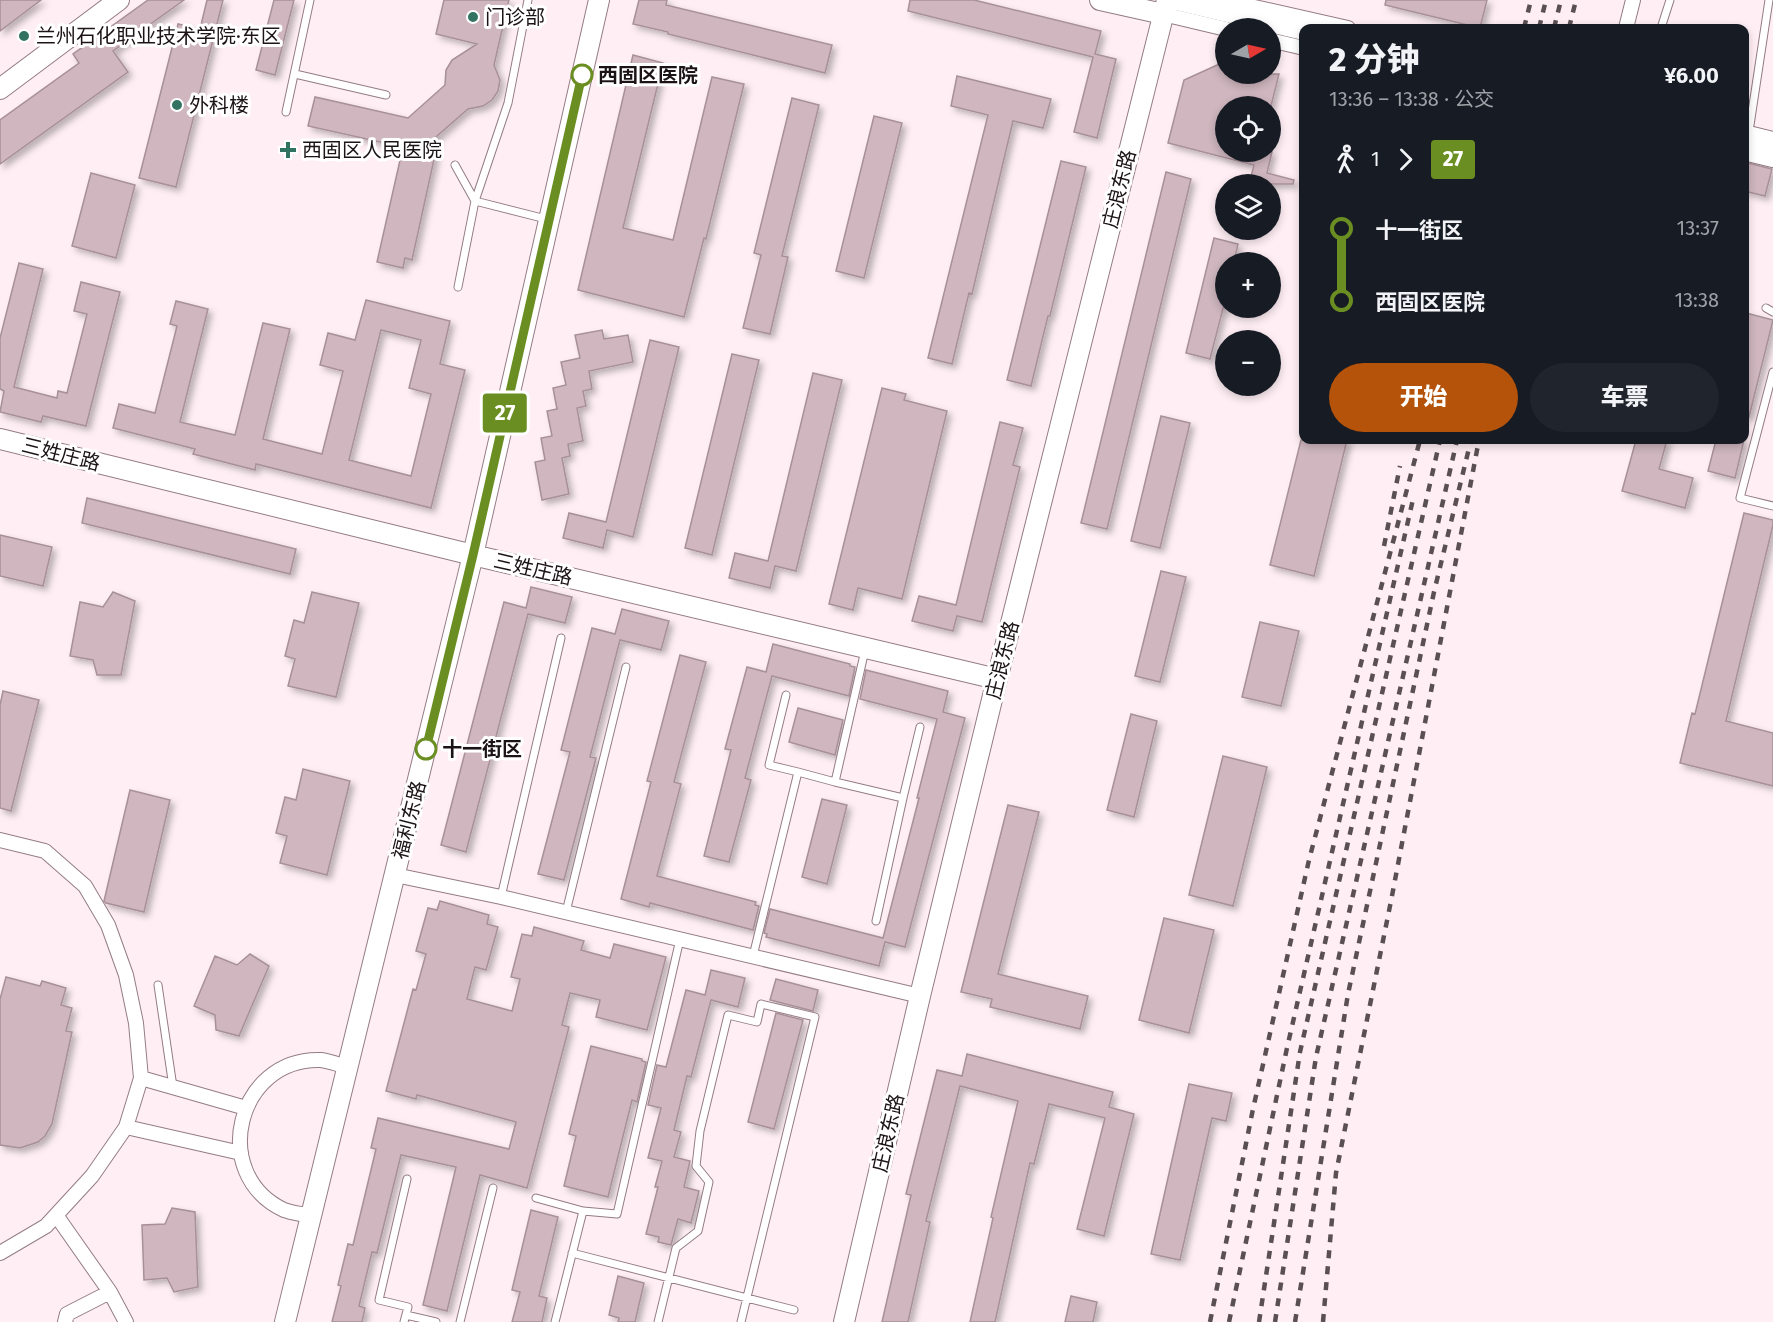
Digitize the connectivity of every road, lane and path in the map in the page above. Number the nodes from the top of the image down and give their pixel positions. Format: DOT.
graph roads {
  1 [pos="119,0"];
  2 [pos="310,0"];
  3 [pos="528,0"];
  4 [pos="599,0"];
  5 [pos="1100,0"];
  6 [pos="1178,0"];
  7 [pos="1223,0"];
  8 [pos="1633,0"];
  9 [pos="1670,0"];
  10 [pos="1769,0"];
  11 [pos="1165,7"];
  12 [pos="1330,24"];
  13 [pos="1627,24"];
  14 [pos="1662,24"];
  15 [pos="1215,25"];
  16 [pos="1299,29"];
  17 [pos="1281,43"];
  18 [pos="1299,47"];
  19 [pos="295,74"];
  20 [pos="0,89"];
  21 [pos="386,94"];
  22 [pos="286,112"];
  23 [pos="1749,113"];
  24 [pos="1749,130"];
  25 [pos="1773,130"];
  26 [pos="1749,131"];
  27 [pos="1773,142"];
  28 [pos="1749,151"];
  29 [pos="1773,157"];
  30 [pos="455,165"];
  31 [pos="475,201"];
  32 [pos="549,220"];
  33 [pos="458,287"];
  34 [pos="1766,308"];
  35 [pos="1773,312"];
  36 [pos="1773,372"];
  37 [pos="0,439"];
  38 [pos="1773,506"];
  39 [pos="473,555"];
  40 [pos="561,638"];
  41 [pos="866,648"];
  42 [pos="626,667"];
  43 [pos="997,679"];
  44 [pos="786,695"];
  45 [pos="920,727"];
  46 [pos="798,772"];
  47 [pos="835,782"];
  48 [pos="903,798"];
  49 [pos="0,840"];
  50 [pos="395,875"];
  51 [pos="501,897"];
  52 [pos="566,912"];
  53 [pos="876,921"];
  54 [pos="680,939"];
  55 [pos="753,956"];
  56 [pos="158,985"];
  57 [pos="920,996"];
  58 [pos="348,1067"];
  59 [pos="141,1078"];
  60 [pos="173,1087"];
  61 [pos="246,1108"];
  62 [pos="126,1127"];
  63 [pos="241,1153"];
  64 [pos="407,1179"];
  65 [pos="493,1188"];
  66 [pos="536,1198"];
  67 [pos="583,1211"];
  68 [pos="56,1215"];
  69 [pos="311,1216"];
  70 [pos="0,1253"];
  71 [pos="572,1254"];
  72 [pos="668,1278"];
  73 [pos="110,1292"];
  74 [pos="747,1298"];
  75 [pos="794,1310"];
  76 [pos="405,1318"];
  77 [pos="65,1322"];
  78 [pos="126,1322"];
  79 [pos="285,1322"];
  80 [pos="436,1322"];
  81 [pos="460,1322"];
  82 [pos="555,1322"];
  83 [pos="658,1322"];
  84 [pos="741,1322"];
  85 [pos="844,1322"];
  1 -- 20 [label="street"];
  2 -- 19 [label="lane"];
  3 -- 31 [label="lane"];
  4 -- 32 [label="street, 福利东路"];
  5 -- 11 [label="street"];
  6 -- 16 [label="street"];
  7 -- 12 [label="street"];
  8 -- 13 [label="street"];
  9 -- 14 [label="lane"];
  10 -- 23 [label="lane"];
  11 -- 15 [label="street"];
  11 -- 43 [label="street, 庄浪东路"];
  17 -- 18 [label="street"];
  19 -- 21 [label="lane"];
  19 -- 22 [label="lane"];
  24 -- 25 [label="street"];
  26 -- 27 [label="street"];
  28 -- 29 [label="street"];
  30 -- 31 [label="lane"];
  31 -- 32 [label="lane"];
  31 -- 33 [label="lane"];
  32 -- 39 [label="street, 福利东路"];
  34 -- 35 [label="lane"];
  36 -- 38 [label="lane"];
  37 -- 39 [label="street, 三姓庄路"];
  39 -- 41 [label="street, 三姓庄路"];
  39 -- 50 [label="street, 福利东路"];
  40 -- 51 [label="lane"];
  41 -- 43 [label="street, 三姓庄路"];
  41 -- 47 [label="lane"];
  42 -- 52 [label="lane"];
  43 -- 57 [label="street, 庄浪东路"];
  44 -- 46 [label="lane"];
  45 -- 48 [label="lane"];
  46 -- 47 [label="lane"];
  46 -- 55 [label="lane"];
  47 -- 48 [label="lane"];
  48 -- 53 [label="lane"];
  49 -- 59 [label="street"];
  50 -- 51 [label="street"];
  50 -- 58 [label="street, 福利东路"];
  51 -- 52 [label="street"];
  52 -- 54 [label="street"];
  54 -- 55 [label="street"];
  54 -- 67 [label="lane"];
  55 -- 57 [label="street"];
  56 -- 60 [label="lane"];
  57 -- 85 [label="street, 庄浪东路"];
  58 -- 61 [label="street"];
  58 -- 69 [label="street, 福利东路"];
  59 -- 60 [label="street"];
  59 -- 62 [label="street"];
  60 -- 61 [label="street"];
  61 -- 63 [label="street"];
  62 -- 63 [label="street"];
  62 -- 68 [label="street"];
  63 -- 69 [label="street"];
  64 -- 76 [label="lane"];
  65 -- 81 [label="lane"];
  66 -- 67 [label="lane"];
  67 -- 71 [label="lane"];
  68 -- 70 [label="street"];
  68 -- 73 [label="street"];
  69 -- 79 [label="street, 福利东路"];
  71 -- 72 [label="lane"];
  71 -- 82 [label="lane"];
  72 -- 74 [label="lane"];
  72 -- 74 [label="lane"];
  72 -- 83 [label="lane"];
  73 -- 77 [label="street"];
  73 -- 78 [label="street"];
  74 -- 75 [label="lane"];
  74 -- 84 [label="lane"];
  76 -- 80 [label="lane"];
}
